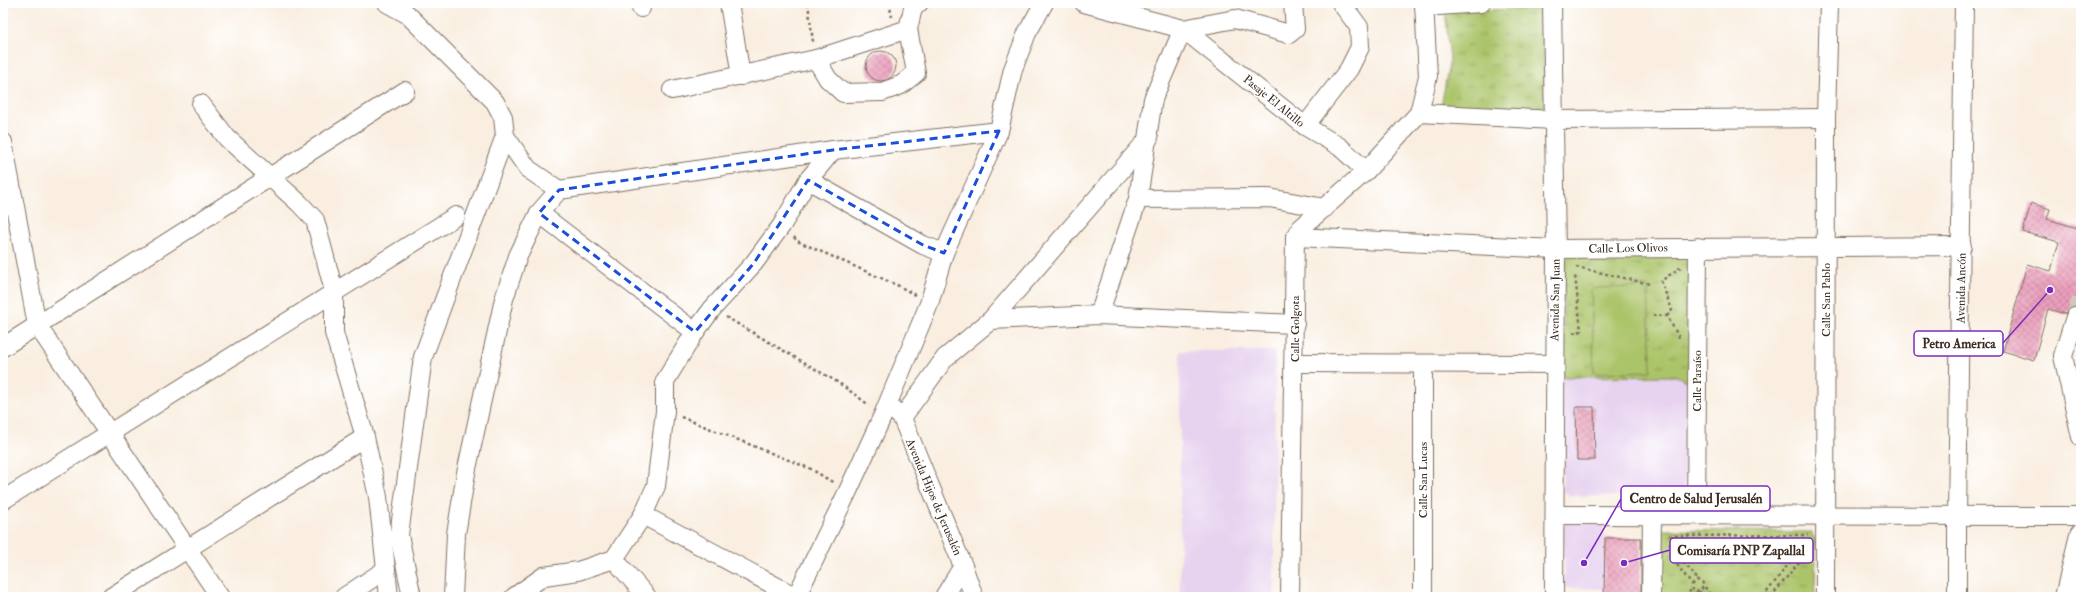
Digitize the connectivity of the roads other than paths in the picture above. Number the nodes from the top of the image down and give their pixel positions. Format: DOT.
graph roads {
  1 [pos="387,3"];
  2 [pos="729,3"];
  3 [pos="919,3"];
  4 [pos="1044,3"];
  5 [pos="1084,3"];
  6 [pos="1293,3"];
  7 [pos="1341,3"];
  8 [pos="1481,3"];
  9 [pos="1552,3"];
  10 [pos="1829,3"];
  11 [pos="1964,3"];
  12 [pos="1424,5"];
  13 [pos="908,29"];
  14 [pos="1183,29"];
  15 [pos="816,59"];
  16 [pos="741,76"];
  17 [pos="672,90"];
  18 [pos="405,91"];
  19 [pos="201,104"];
  20 [pos="1419,113"];
  21 [pos="1826,118"];
  22 [pos="1555,120"];
  23 [pos="1306,126"];
  24 [pos="999,131"];
  25 [pos="505,136"];
  26 [pos="1149,138"];
  27 [pos="3,142"];
  28 [pos="833,150"];
  29 [pos="1366,171"];
  30 [pos="269,178"];
  31 [pos="808,180"];
  32 [pos="559,190"];
  33 [pos="8,196"];
  34 [pos="1138,199"];
  35 [pos="1325,208"];
  36 [pos="539,213"];
  37 [pos="456,216"];
  38 [pos="1295,237"];
  39 [pos="1962,246"];
  40 [pos="1826,247"];
  41 [pos="944,253"];
  42 [pos="1698,255"];
  43 [pos="1556,258"];
  44 [pos="334,291"];
  45 [pos="1100,315"];
  46 [pos="2075,317"];
  47 [pos="991,320"];
  48 [pos="1295,324"];
  49 [pos="37,325"];
  50 [pos="695,332"];
  51 [pos="3,347"];
  52 [pos="1295,363"];
  53 [pos="1423,364"];
  54 [pos="1554,364"];
  55 [pos="885,408"];
  56 [pos="902,418"];
  57 [pos="110,433"];
  58 [pos="365,437"];
  59 [pos="2081,437"];
  60 [pos="3,500"];
  61 [pos="643,515"];
  62 [pos="1555,515"];
  63 [pos="1652,515"];
  64 [pos="1696,516"];
  65 [pos="1826,516"];
  66 [pos="2081,516"];
  67 [pos="1957,517"];
  68 [pos="2081,535"];
  69 [pos="188,549"];
  70 [pos="614,559"];
  71 [pos="963,566"];
  72 [pos="386,570"];
  73 [pos="111,597"];
  74 [pos="220,597"];
  75 [pos="344,597"];
  76 [pos="389,597"];
  77 [pos="412,597"];
  78 [pos="453,597"];
  79 [pos="514,597"];
  80 [pos="647,597"];
  81 [pos="796,597"];
  82 [pos="944,597"];
  83 [pos="974,597"];
  84 [pos="1290,597"];
  85 [pos="1424,597"];
  86 [pos="1554,597"];
  87 [pos="1651,597"];
  88 [pos="1826,597"];
  89 [pos="1957,597"];
  90 [pos="2066,597"];
  1 -- 25 [label="street"];
  2 -- 16 [label="street"];
  3 -- 13 [label="street"];
  4 -- 24 [label="street"];
  5 -- 14 [label="street"];
  6 -- 14 [label="street"];
  7 -- 23 [label="street"];
  8 -- 12 [label="street"];
  9 -- 22 [label="street, Avenida San Juan"];
  10 -- 21 [label="street, Calle San Pablo"];
  11 -- 39 [label="street, Avenida Ancón"];
  12 -- 20 [label="street"];
  13 -- 15 [label="street"];
  13 -- 15 [label="street"];
  14 -- 23 [label="street, Pasaje El Altillo"];
  14 -- 26 [label="street"];
  15 -- 16 [label="street"];
  16 -- 17 [label="street"];
  18 -- 30 [label="street"];
  19 -- 30 [label="street"];
  20 -- 22 [label="street"];
  20 -- 29 [label="street"];
  21 -- 22 [label="street"];
  21 -- 40 [label="street, Calle San Pablo"];
  22 -- 43 [label="street, Avenida San Juan"];
  23 -- 29 [label="street, Pasaje El Altillo"];
  24 -- 28 [label="street"];
  24 -- 41 [label="street"];
  25 -- 32 [label="street"];
  25 -- 77 [label="street"];
  26 -- 34 [label="street"];
  26 -- 47 [label="street"];
  27 -- 33 [label="street"];
  28 -- 31 [label="street"];
  28 -- 32 [label="street"];
  29 -- 35 [label="street"];
  30 -- 44 [label="street"];
  30 -- 49 [label="street"];
  31 -- 41 [label="street"];
  31 -- 50 [label="street"];
  32 -- 36 [label="street"];
  33 -- 49 [label="street"];
  34 -- 35 [label="street"];
  34 -- 45 [label="street"];
  35 -- 38 [label="street"];
  36 -- 50 [label="street"];
  36 -- 78 [label="street"];
  37 -- 44 [label="street"];
  38 -- 43 [label="street, Calle Los Olivos"];
  38 -- 48 [label="street, Calle Golgota"];
  39 -- 40 [label="street, Calle Los Olivos"];
  39 -- 67 [label="street, Avenida Ancón"];
  40 -- 42 [label="street, Calle Los Olivos"];
  40 -- 65 [label="street, Calle San Pablo"];
  41 -- 55 [label="street"];
  42 -- 43 [label="street, Calle Los Olivos"];
  42 -- 64 [label="street, Calle Paraíso"];
  43 -- 54 [label="street, Avenida San Juan"];
  44 -- 57 [label="street"];
  44 -- 58 [label="street"];
  45 -- 47 [label="street"];
  45 -- 48 [label="street"];
  46 -- 59 [label="street"];
  47 -- 56 [label="street"];
  48 -- 52 [label="street, Calle Golgota"];
  49 -- 51 [label="street"];
  49 -- 57 [label="street"];
  50 -- 61 [label="street"];
  52 -- 53 [label="street"];
  52 -- 84 [label="street, Calle Golgota"];
  53 -- 54 [label="street"];
  53 -- 85 [label="street, Calle San Lucas"];
  54 -- 62 [label="street, Avenida San Juan"];
  55 -- 56 [label="street, Avenida Hijos de Jerusalén"];
  55 -- 81 [label="street"];
  56 -- 71 [label="street, Avenida Hijos de Jerusalén"];
  57 -- 60 [label="street"];
  57 -- 69 [label="street"];
  58 -- 69 [label="street"];
  58 -- 72 [label="street"];
  61 -- 70 [label="street"];
  61 -- 81 [label="street"];
  62 -- 63 [label="street"];
  62 -- 86 [label="street, Avenida San Juan"];
  63 -- 64 [label="street"];
  63 -- 87 [label="street"];
  64 -- 65 [label="street"];
  65 -- 67 [label="street"];
  65 -- 88 [label="street, Calle San Pablo"];
  66 -- 67 [label="street"];
  67 -- 89 [label="street, Avenida Ancón"];
  68 -- 90 [label="main road"];
  69 -- 73 [label="street"];
  69 -- 74 [label="street"];
  70 -- 79 [label="street"];
  70 -- 80 [label="street"];
  71 -- 82 [label="street"];
  71 -- 83 [label="street, Avenida Hijos de Jerusalén"];
  72 -- 75 [label="street"];
  72 -- 76 [label="street"];
}
